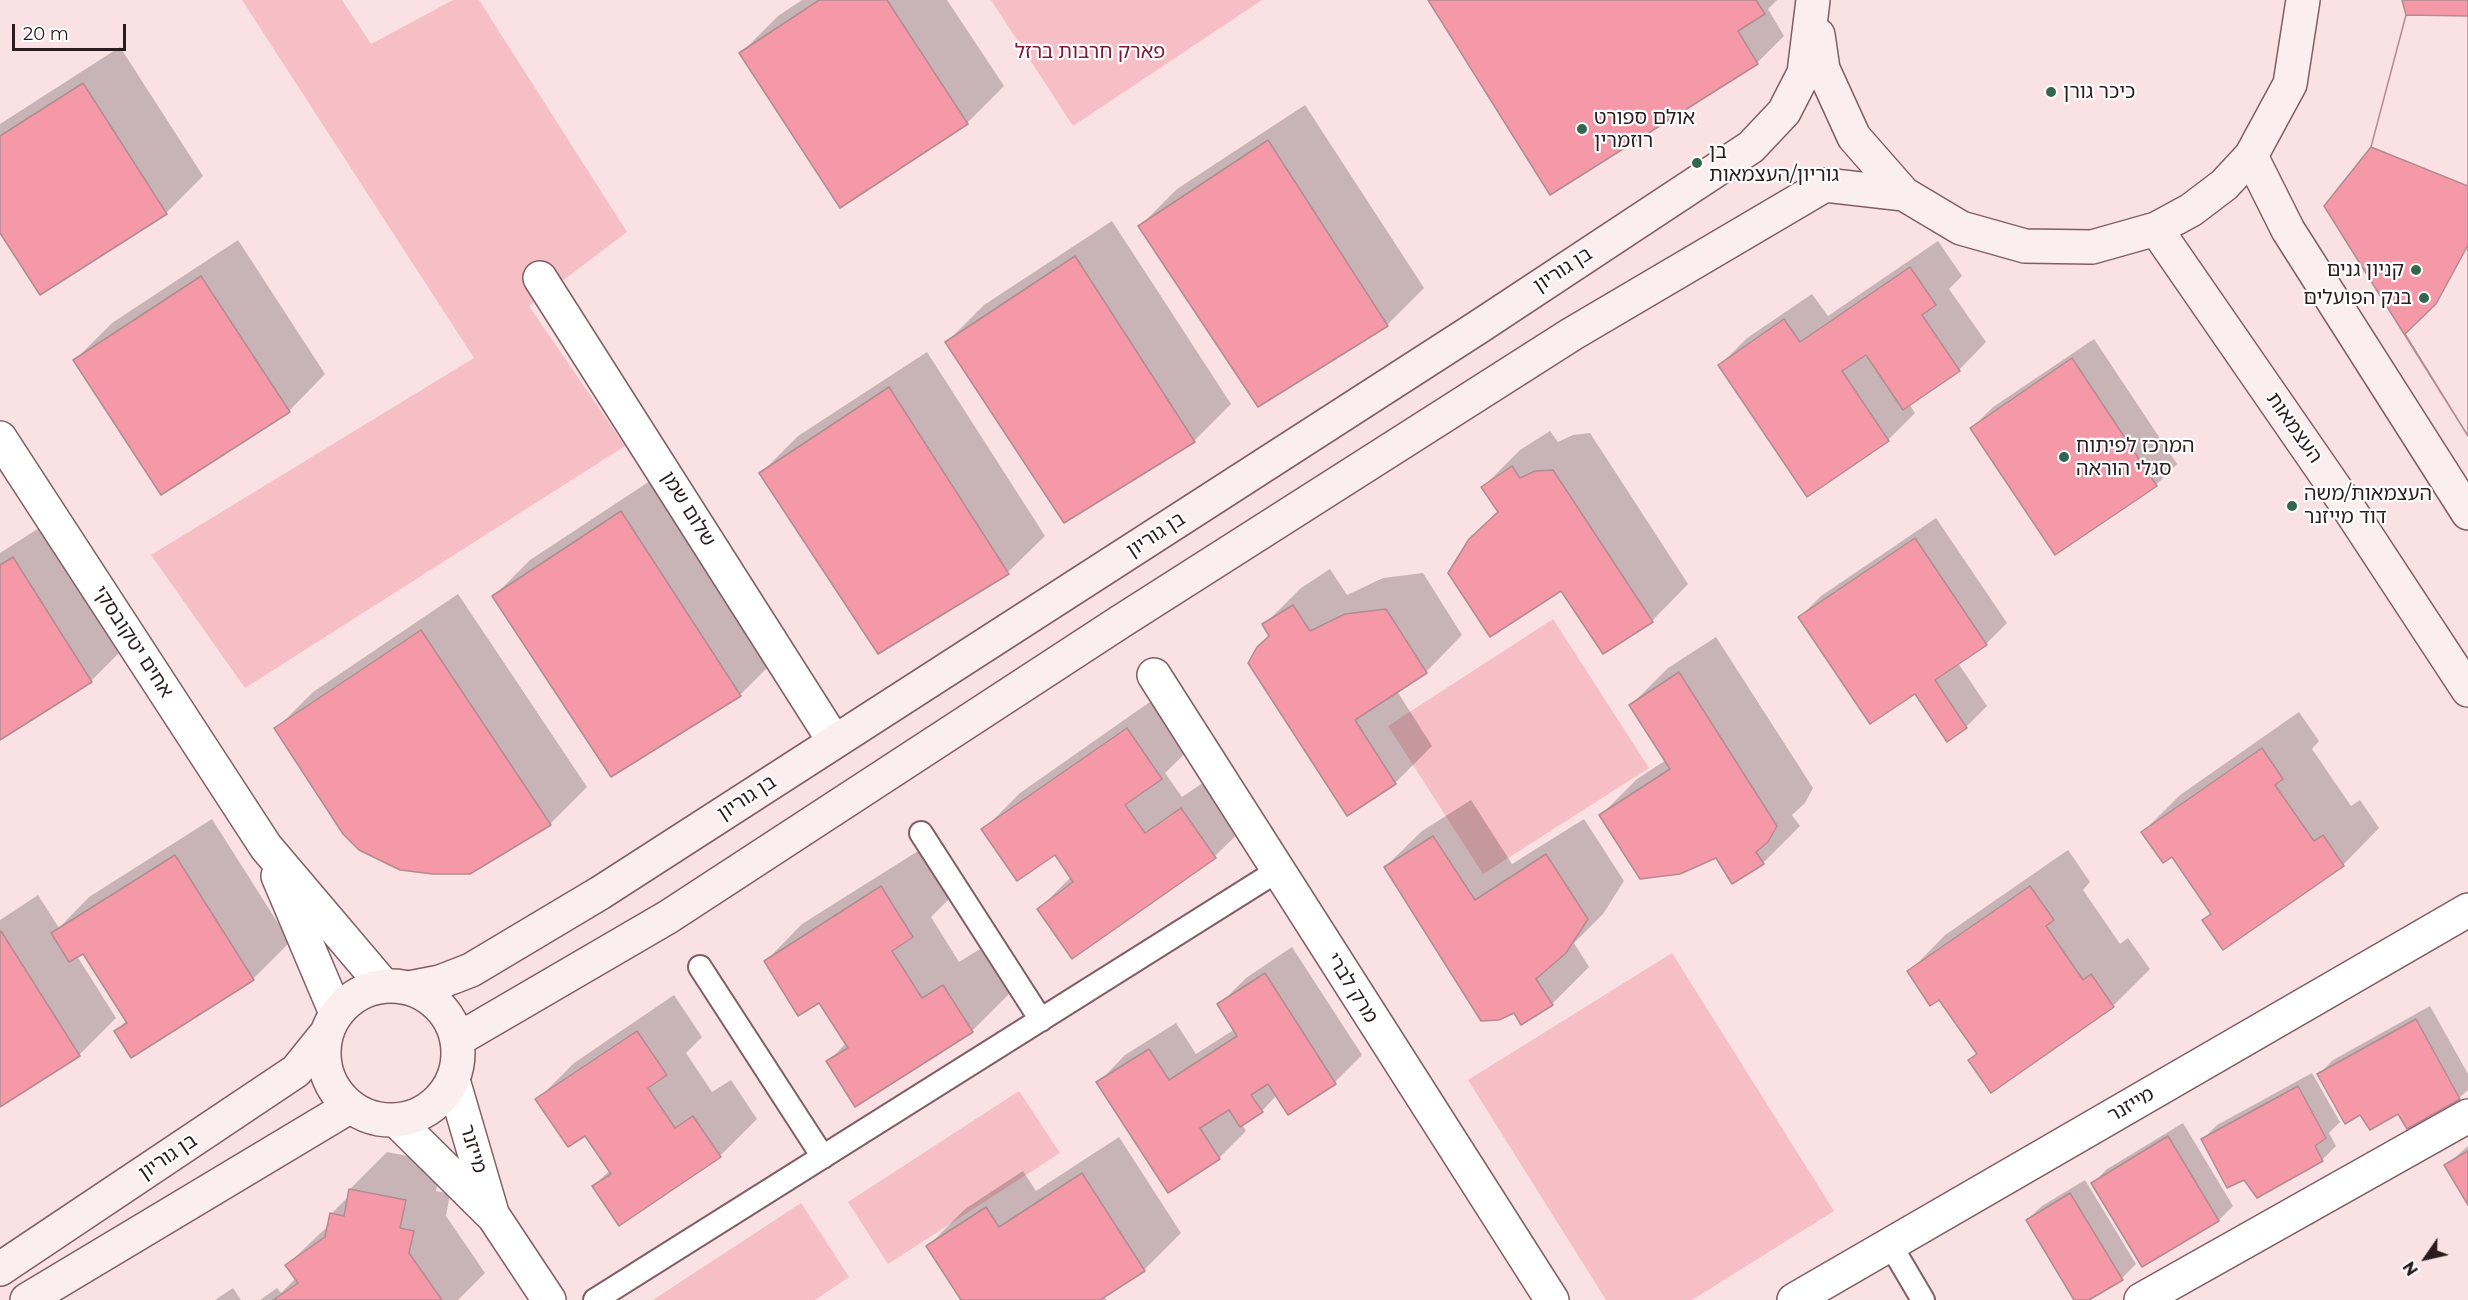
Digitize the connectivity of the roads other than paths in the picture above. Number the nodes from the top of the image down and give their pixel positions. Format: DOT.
graph roads {
  1 [pos="1814,0"];
  2 [pos="2302,0"];
  3 [pos="2251,156"];
  4 [pos="1904,194"];
  5 [pos="2156,229"];
  6 [pos="540,278"];
  7 [pos="0,438"];
  8 [pos="2468,513"];
  9 [pos="1154,675"];
  10 [pos="2468,690"];
  11 [pos="834,741"];
  12 [pos="921,833"];
  13 [pos="266,847"];
  14 [pos="1277,871"];
  15 [pos="2468,910"];
  16 [pos="700,967"];
  17 [pos="396,986"];
  18 [pos="1041,1020"];
  19 [pos="330,1024"];
  20 [pos="457,1040"];
  21 [pos="453,1080"];
  22 [pos="349,1107"];
  23 [pos="2468,1116"];
  24 [pos="397,1121"];
  25 [pos="823,1157"];
  26 [pos="494,1217"];
  27 [pos="1890,1244"];
  28 [pos="0,1269"];
  29 [pos="537,1296"];
  30 [pos="27,1300"];
  31 [pos="595,1300"];
  32 [pos="1552,1300"];
  33 [pos="1794,1300"];
  34 [pos="1923,1300"];
  35 [pos="2141,1300"];
  1 -- 4 [label="street"];
  1 -- 11 [label="street, בן גוריון"];
  2 -- 3 [label="street"];
  3 -- 5 [label="street"];
  3 -- 8 [label="street"];
  4 -- 5 [label="street"];
  4 -- 20 [label="street"];
  5 -- 10 [label="street, העצמאות"];
  6 -- 11 [label="street, שלום שמן"];
  7 -- 13 [label="street, אחים יטקובסקי"];
  9 -- 14 [label="street, מרק לברי"];
  11 -- 17 [label="street, בן גוריון"];
  12 -- 18 [label="lane"];
  13 -- 17 [label="street, אחים יטקובסקי"];
  13 -- 19 [label="street, אחים יטקובסקי"];
  14 -- 18 [label="lane"];
  14 -- 32 [label="street, מרק לברי"];
  15 -- 27 [label="street, מייזנר"];
  16 -- 25 [label="lane"];
  17 -- 19 [label="street"];
  17 -- 20 [label="street"];
  18 -- 25 [label="lane"];
  19 -- 22 [label="street"];
  19 -- 28 [label="street, בן גוריון"];
  20 -- 21 [label="street"];
  21 -- 24 [label="street"];
  21 -- 26 [label="street, מייזנר"];
  22 -- 24 [label="street"];
  22 -- 30 [label="street"];
  23 -- 35 [label="street"];
  24 -- 26 [label="street, מייזנר"];
  25 -- 31 [label="lane"];
  26 -- 29 [label="street, מייזנר"];
  27 -- 33 [label="street, מייזנר"];
  27 -- 34 [label="lane"];
}
